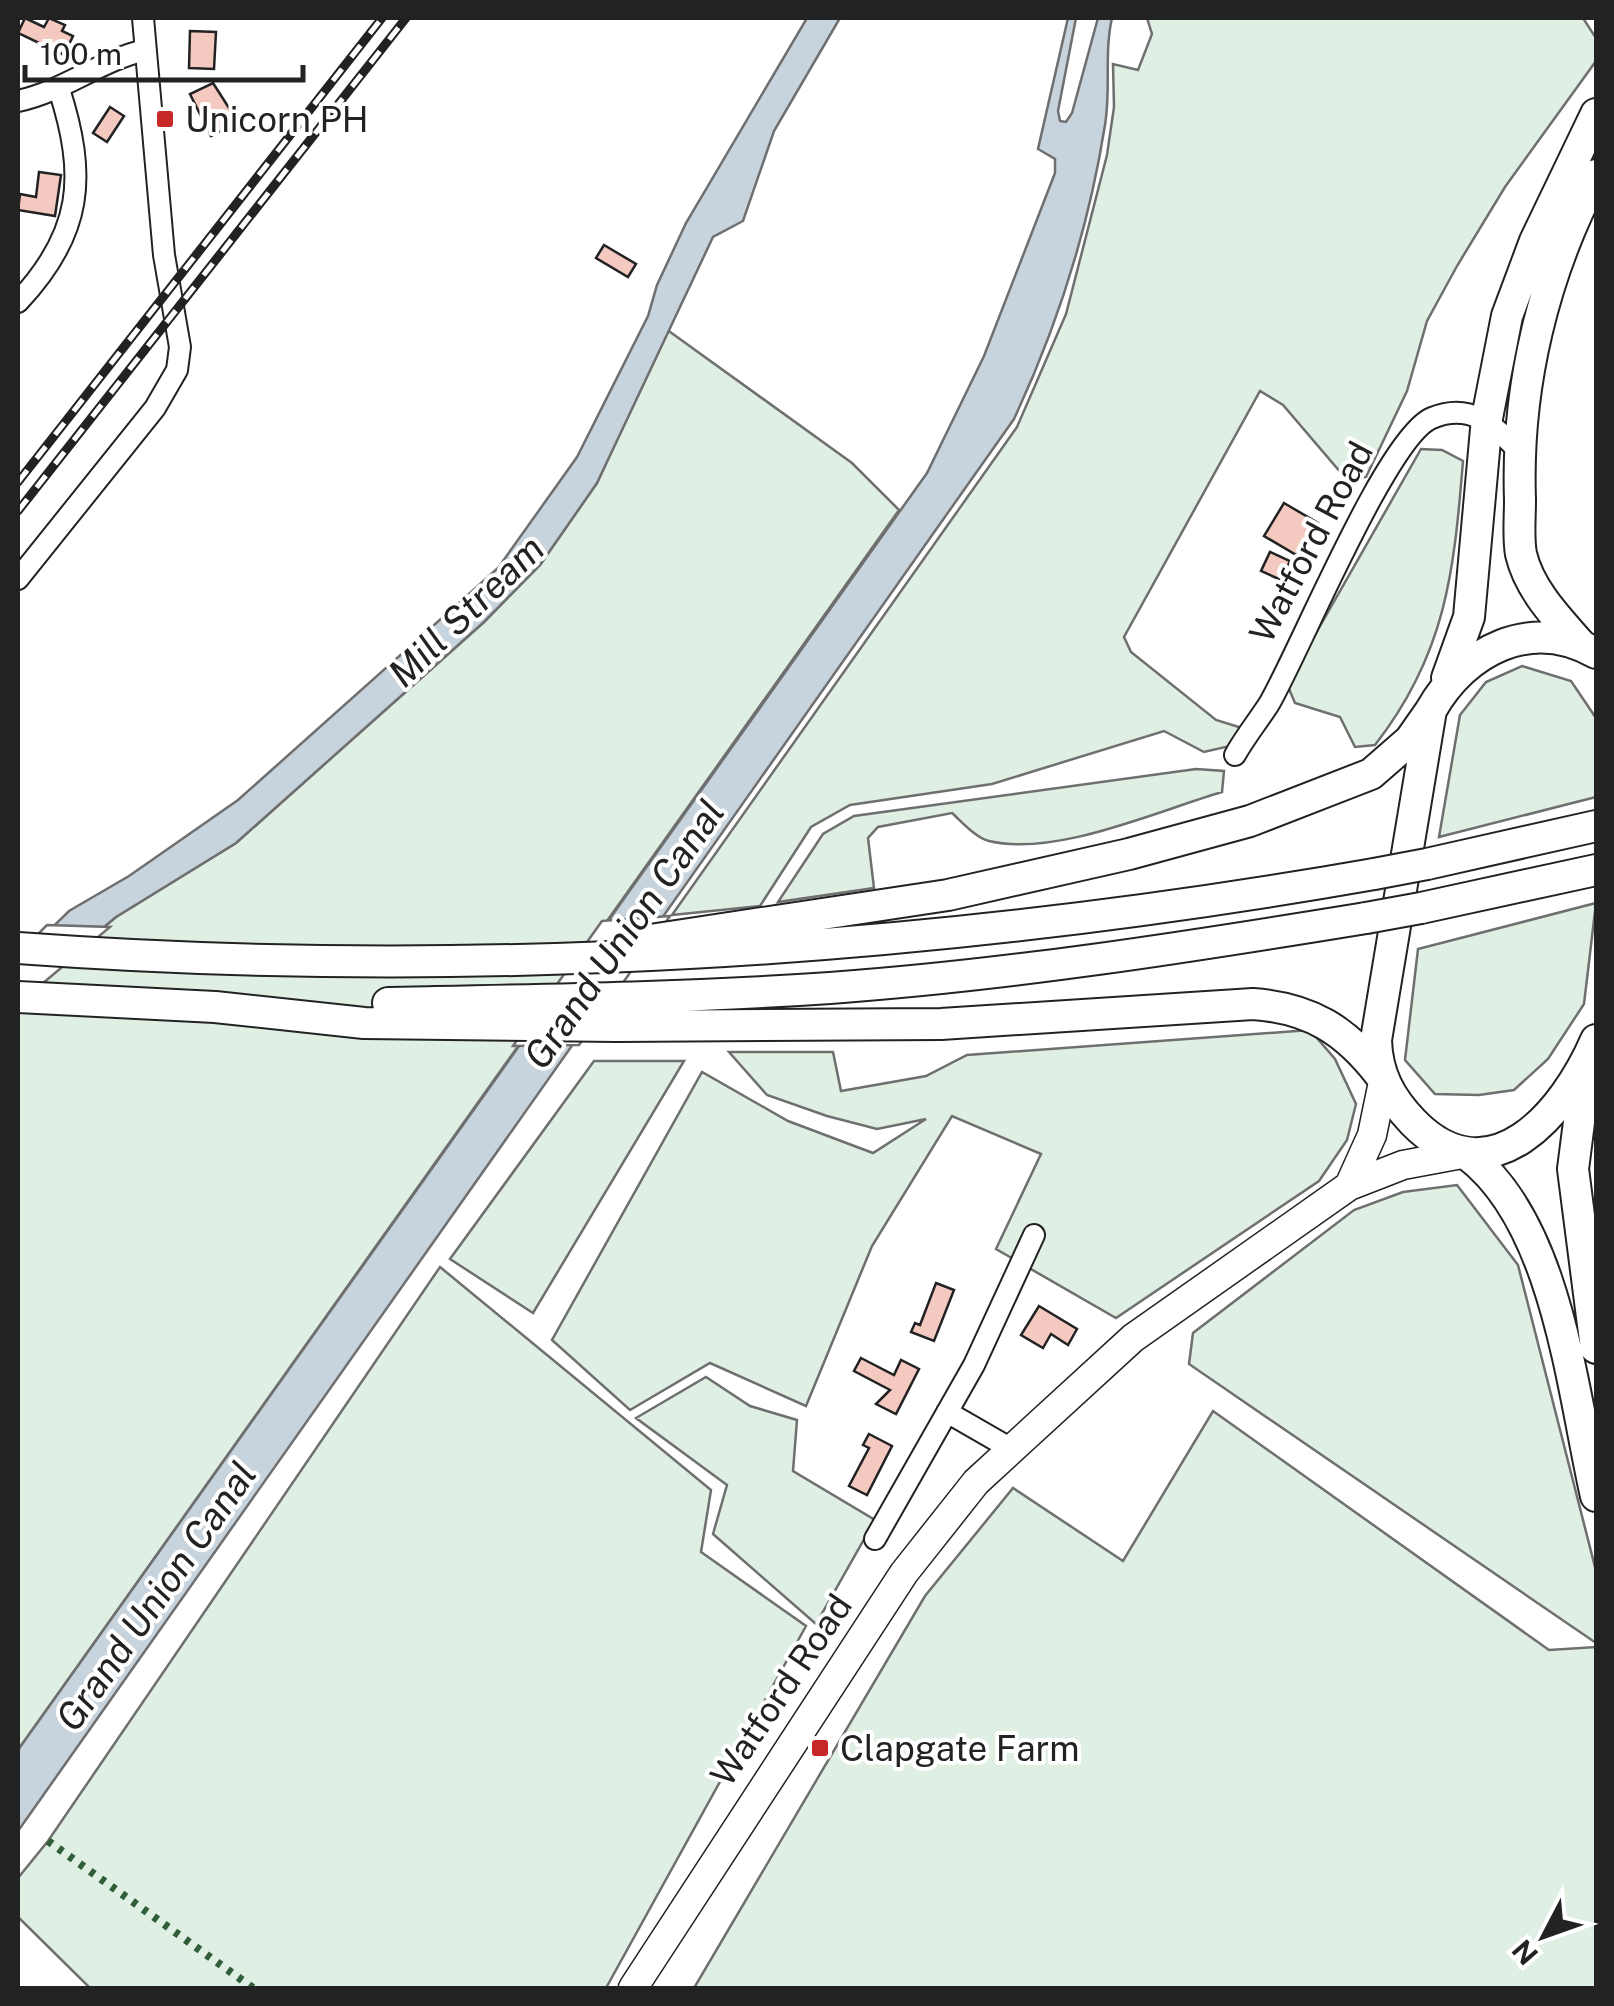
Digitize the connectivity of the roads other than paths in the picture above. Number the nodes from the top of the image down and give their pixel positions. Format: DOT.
graph roads {
  1 [pos="143,18"];
  2 [pos="145,50"];
  3 [pos="59,89"];
  4 [pos="18,101"];
  5 [pos="1596,114"];
  6 [pos="1596,175"];
  7 [pos="18,302"];
  8 [pos="1487,418"];
  9 [pos="1518,450"];
  10 [pos="18,579"];
  11 [pos="1588,648"];
  12 [pos="1436,700"];
  13 [pos="1235,755"];
  14 [pos="1596,826"];
  15 [pos="1596,870"];
  16 [pos="18,948"];
  17 [pos="558,956"];
  18 [pos="18,997"];
  19 [pos="215,1007"];
  20 [pos="1592,1051"];
  21 [pos="1382,1079"];
  22 [pos="1465,1154"];
  23 [pos="1349,1186"];
  24 [pos="1034,1235"];
  25 [pos="1596,1348"];
  26 [pos="947,1412"];
  27 [pos="1013,1450"];
  28 [pos="1596,1496"];
  29 [pos="875,1538"];
  30 [pos="633,1988"];
  1 -- 2 [label="street"];
  2 -- 3 [label="street"];
  2 -- 10 [label="street"];
  3 -- 4 [label="street"];
  3 -- 7 [label="street"];
  5 -- 8 [label="highway"];
  6 -- 9 [label="highway"];
  8 -- 9 [label="street"];
  8 -- 12 [label="highway"];
  8 -- 13 [label="street, Watford Road"];
  9 -- 11 [label="highway"];
  11 -- 12 [label="highway"];
  12 -- 17 [label="highway"];
  12 -- 21 [label="highway"];
  14 -- 17 [label="highway, bridge"];
  15 -- 19 [label="highway, bridge"];
  16 -- 17 [label="highway"];
  18 -- 19 [label="highway"];
  19 -- 21 [label="highway"];
  20 -- 22 [label="highway"];
  20 -- 25 [label="highway"];
  21 -- 22 [label="highway"];
  21 -- 23 [label="main road"];
  22 -- 23 [label="main road, Watford Road"];
  22 -- 28 [label="highway"];
  23 -- 27 [label="main road, Watford Road"];
  24 -- 26 [label="street"];
  26 -- 27 [label="street"];
  26 -- 29 [label="street"];
  27 -- 30 [label="main road, Watford Road"];
}
